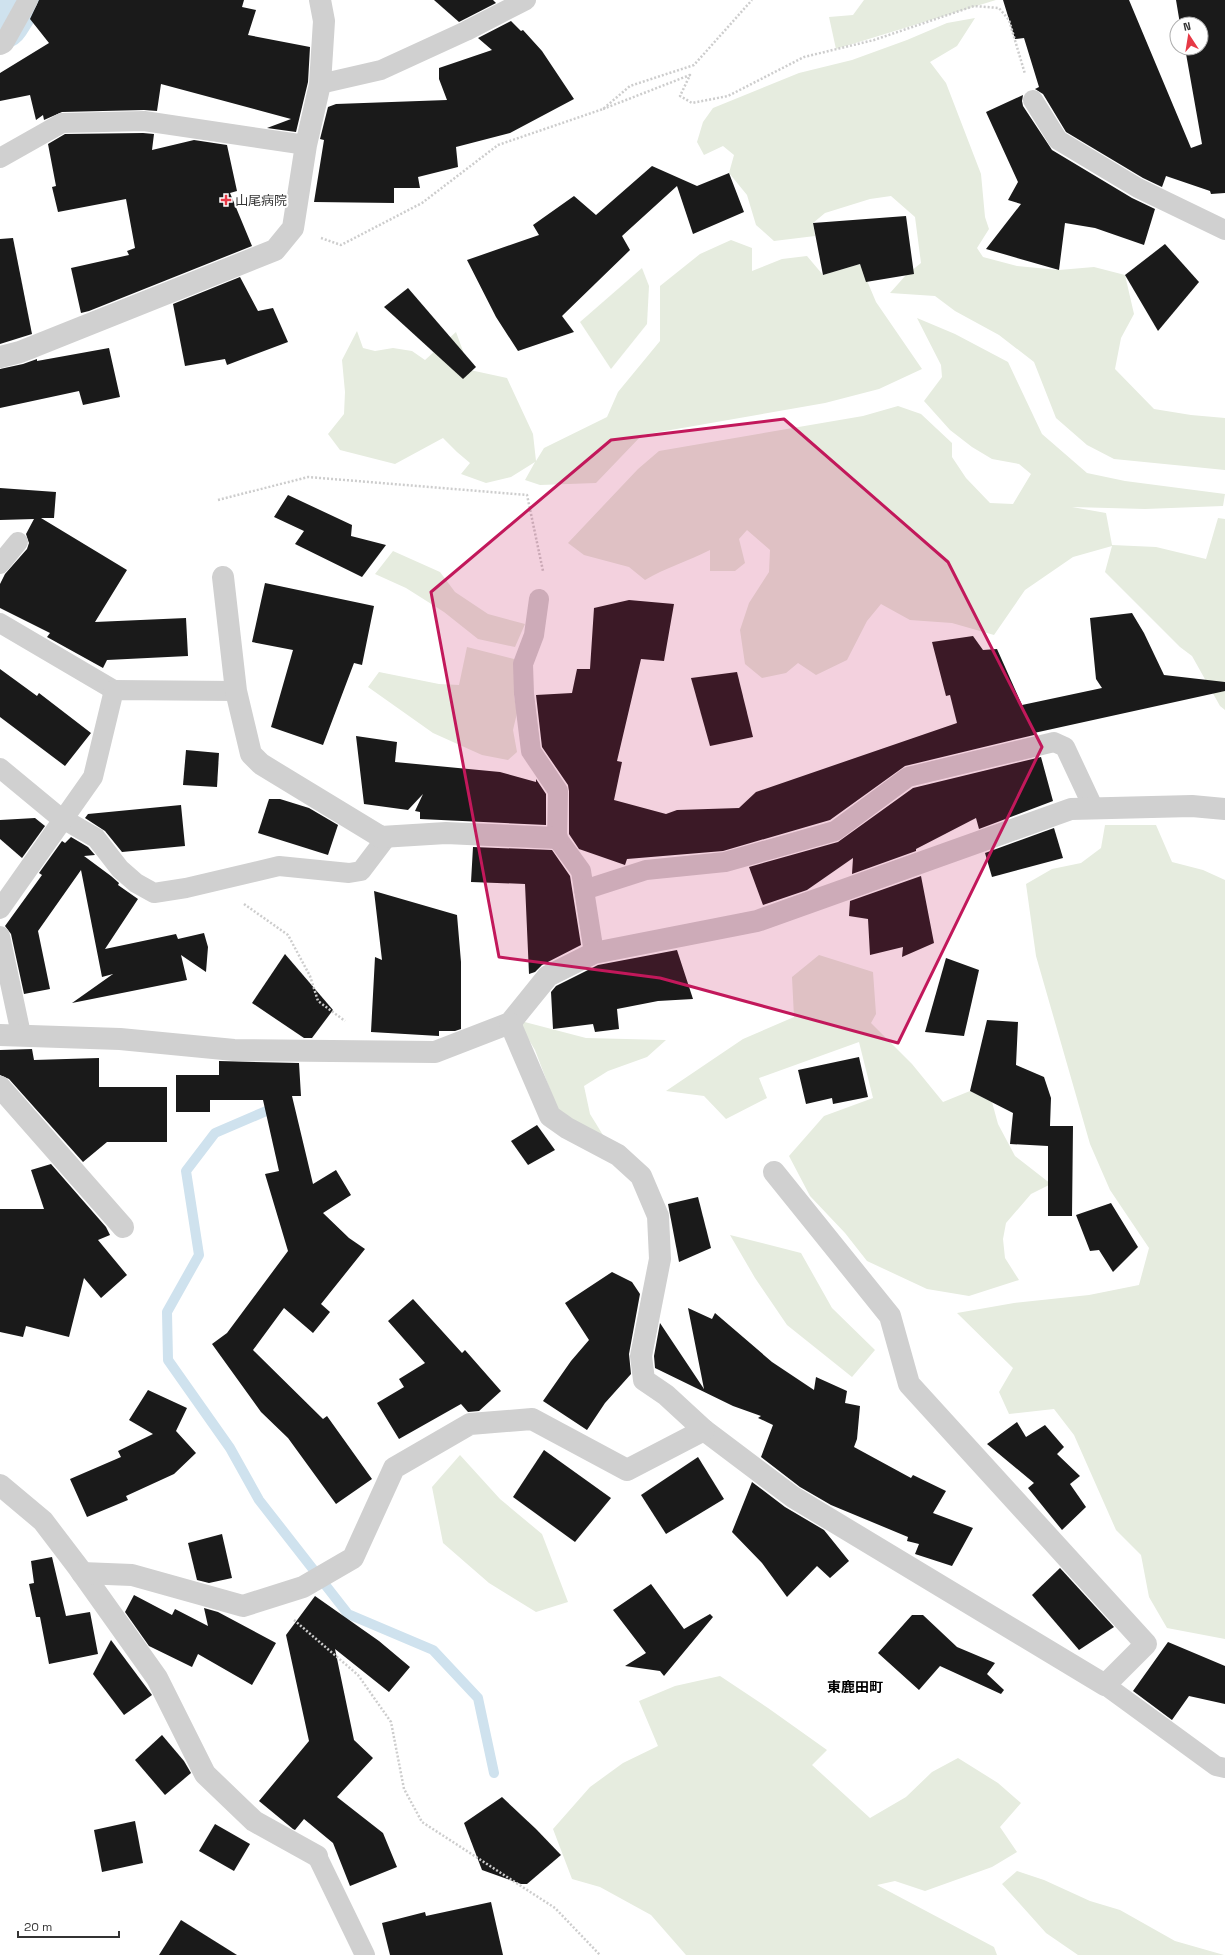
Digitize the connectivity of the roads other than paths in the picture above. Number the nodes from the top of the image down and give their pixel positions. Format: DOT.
graph roads {
  1 [pos="28,0"];
  2 [pos="320,0"];
  3 [pos="526,0"];
  4 [pos="0,45"];
  5 [pos="320,84"];
  6 [pos="1032,100"];
  7 [pos="306,145"];
  8 [pos="0,158"];
  9 [pos="1225,230"];
  10 [pos="0,357"];
  11 [pos="18,542"];
  12 [pos="0,564"];
  13 [pos="223,577"];
  14 [pos="539,599"];
  15 [pos="0,623"];
  16 [pos="114,690"];
  17 [pos="236,691"];
  18 [pos="0,768"];
  19 [pos="1094,809"];
  20 [pos="1225,809"];
  21 [pos="64,819"];
  22 [pos="386,838"];
  23 [pos="557,838"];
  24 [pos="584,890"];
  25 [pos="0,909"];
  26 [pos="0,936"];
  27 [pos="594,953"];
  28 [pos="510,1023"];
  29 [pos="10,1035"];
  30 [pos="0,1087"];
  31 [pos="774,1172"];
  32 [pos="123,1227"];
  33 [pos="704,1430"];
  34 [pos="0,1485"];
  35 [pos="82,1573"];
  36 [pos="1104,1685"];
  37 [pos="1225,1768"];
  38 [pos="317,1856"];
  39 [pos="365,1955"];
  1 -- 4 [label="lane"];
  2 -- 5 [label="street"];
  3 -- 5 [label="lane"];
  5 -- 7 [label="street"];
  6 -- 9 [label="lane"];
  7 -- 8 [label="lane"];
  7 -- 10 [label="street"];
  11 -- 12 [label="lane"];
  13 -- 17 [label="street"];
  14 -- 23 [label="lane"];
  15 -- 16 [label="lane"];
  16 -- 17 [label="lane"];
  16 -- 21 [label="lane"];
  17 -- 22 [label="street"];
  18 -- 21 [label="lane"];
  19 -- 20 [label="street"];
  19 -- 24 [label="lane"];
  19 -- 27 [label="street"];
  21 -- 22 [label="lane"];
  21 -- 25 [label="lane"];
  22 -- 23 [label="street"];
  23 -- 24 [label="lane"];
  24 -- 27 [label="lane"];
  26 -- 29 [label="lane"];
  27 -- 28 [label="street"];
  28 -- 29 [label="street"];
  28 -- 33 [label="street"];
  30 -- 32 [label="street"];
  31 -- 36 [label="street"];
  33 -- 35 [label="street"];
  33 -- 36 [label="street"];
  34 -- 35 [label="street"];
  35 -- 38 [label="street"];
  36 -- 37 [label="lane"];
  38 -- 39 [label="lane"];
}
